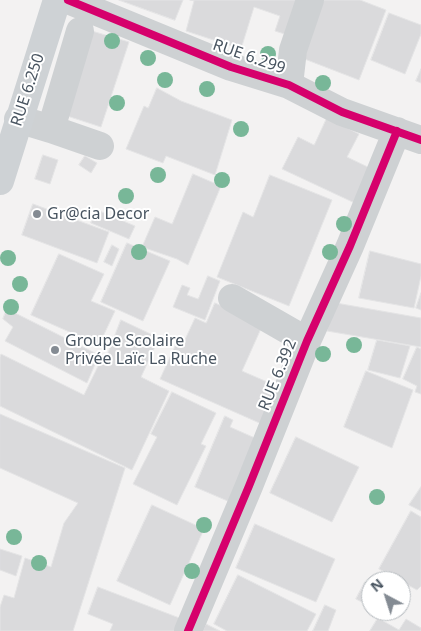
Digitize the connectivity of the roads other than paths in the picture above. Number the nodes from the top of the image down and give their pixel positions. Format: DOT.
graph roads {
  1 [pos="57,0"];
  2 [pos="68,0"];
  3 [pos="310,0"];
  4 [pos="80,31"];
  5 [pos="289,85"];
  6 [pos="18,119"];
  7 [pos="51,129"];
  8 [pos="409,136"];
  9 [pos="100,146"];
  10 [pos="0,180"];
  11 [pos="232,298"];
  12 [pos="306,341"];
  13 [pos="188,631"];
  1 -- 6 [label="main road, RUE 6.250"];
  2 -- 5 [label="street, RUE 6.299"];
  3 -- 5 [label="street"];
  4 -- 7 [label="street"];
  5 -- 8 [label="street, RUE 6.299"];
  6 -- 7 [label="street"];
  6 -- 10 [label="main road, RUE 6.250"];
  7 -- 9 [label="street"];
  8 -- 12 [label="street, RUE 6.392"];
  11 -- 12 [label="street"];
  12 -- 13 [label="street, RUE 6.392"];
}
